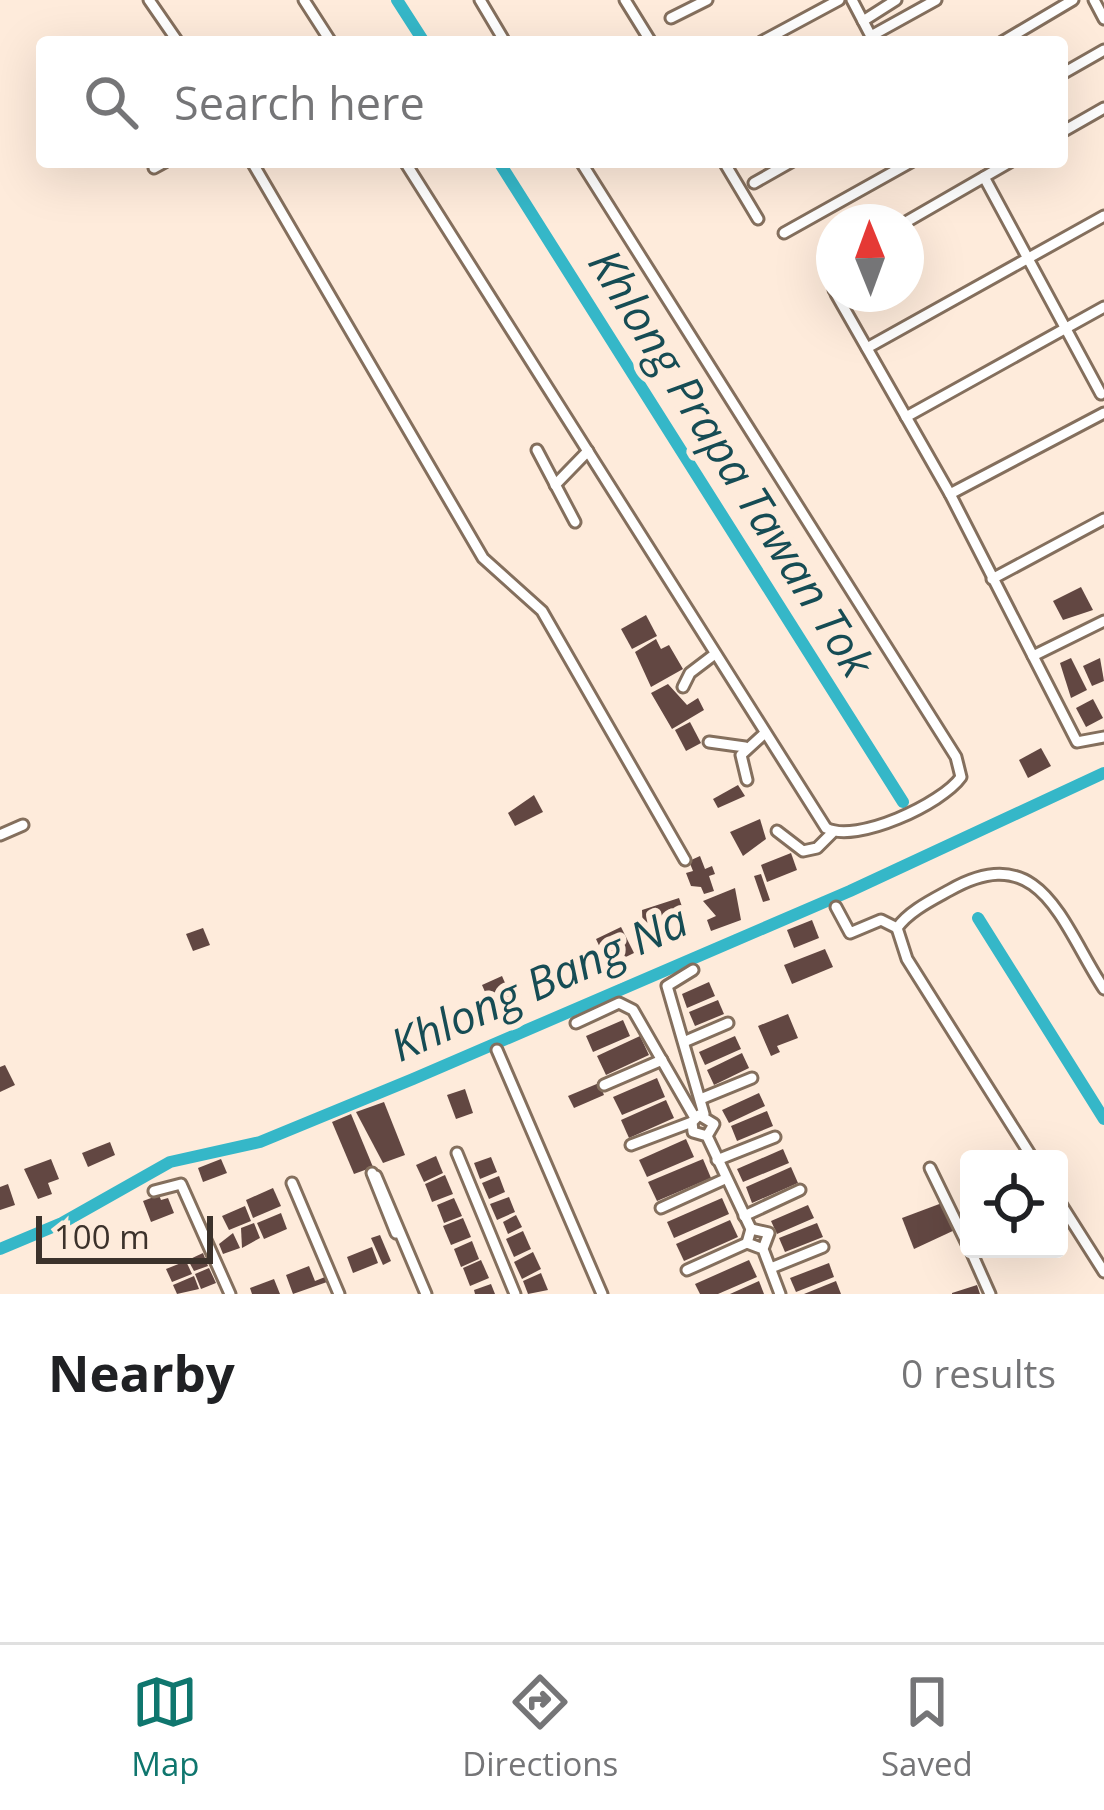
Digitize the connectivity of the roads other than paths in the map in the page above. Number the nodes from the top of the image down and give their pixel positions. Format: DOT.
graph roads {
  1 [pos="149,0"];
  2 [pos="304,0"];
  3 [pos="480,0"];
  4 [pos="625,0"];
  5 [pos="707,0"];
  6 [pos="839,0"];
  7 [pos="852,0"];
  8 [pos="896,0"];
  9 [pos="936,0"];
  10 [pos="1073,0"];
  11 [pos="1094,0"];
  12 [pos="671,18"];
  13 [pos="1104,19"];
  14 [pos="862,21"];
  15 [pos="174,36"];
  16 [pos="327,36"];
  17 [pos="501,36"];
  18 [pos="646,36"];
  19 [pos="771,36"];
  20 [pos="870,36"];
  21 [pos="877,36"];
  22 [pos="1012,36"];
  23 [pos="1104,50"];
  24 [pos="1068,71"];
  25 [pos="1104,108"];
  26 [pos="1068,129"];
  27 [pos="256,168"];
  28 [pos="409,168"];
  29 [pos="585,168"];
  30 [pos="728,168"];
  31 [pos="780,168"];
  32 [pos="900,168"];
  33 [pos="1000,168"];
  34 [pos="984,177"];
  35 [pos="754,183"];
  36 [pos="924,212"];
  37 [pos="1104,216"];
  38 [pos="758,219"];
  39 [pos="784,233"];
  40 [pos="1029,257"];
  41 [pos="1104,307"];
  42 [pos="846,312"];
  43 [pos="1068,326"];
  44 [pos="867,348"];
  45 [pos="1101,394"];
  46 [pos="1104,413"];
  47 [pos="906,417"];
  48 [pos="537,450"];
  49 [pos="588,451"];
  50 [pos="555,485"];
  51 [pos="950,494"];
  52 [pos="1104,519"];
  53 [pos="574,522"];
  54 [pos="992,579"];
  55 [pos="1104,621"];
  56 [pos="715,654"];
  57 [pos="1033,656"];
  58 [pos="682,687"];
  59 [pos="765,733"];
  60 [pos="1104,737"];
  61 [pos="710,742"];
  62 [pos="746,747"];
  63 [pos="747,780"];
  64 [pos="23,825"];
  65 [pos="777,830"];
  66 [pos="832,833"];
  67 [pos="0,835"];
  68 [pos="685,860"];
  69 [pos="836,907"];
  70 [pos="897,928"];
  71 [pos="693,970"];
  72 [pos="1104,989"];
  73 [pos="576,1023"];
  74 [pos="728,1023"];
  75 [pos="686,1040"];
  76 [pos="497,1050"];
  77 [pos="662,1060"];
  78 [pos="752,1078"];
  79 [pos="604,1085"];
  80 [pos="704,1098"];
  81 [pos="697,1118"];
  82 [pos="707,1136"];
  83 [pos="775,1137"];
  84 [pos="631,1145"];
  85 [pos="1027,1150"];
  86 [pos="457,1153"];
  87 [pos="717,1160"];
  88 [pos="930,1168"];
  89 [pos="725,1179"];
  90 [pos="292,1183"];
  91 [pos="800,1190"];
  92 [pos="154,1191"];
  93 [pos="661,1208"];
  94 [pos="1068,1215"];
  95 [pos="744,1216"];
  96 [pos="751,1229"];
  97 [pos="960,1230"];
  98 [pos="401,1235"];
  99 [pos="747,1244"];
  100 [pos="823,1247"];
  101 [pos="763,1250"];
  102 [pos="974,1258"];
  103 [pos="771,1268"];
  104 [pos="687,1270"];
  105 [pos="1104,1272"];
  106 [pos="230,1294"];
  107 [pos="339,1294"];
  108 [pos="426,1294"];
  109 [pos="515,1294"];
  110 [pos="602,1294"];
  111 [pos="780,1294"];
  112 [pos="990,1294"];
  1 -- 15 [label="street"];
  2 -- 16 [label="street"];
  3 -- 17 [label="street"];
  4 -- 18 [label="street"];
  5 -- 12 [label="street"];
  6 -- 19 [label="street"];
  7 -- 14 [label="street"];
  8 -- 14 [label="street"];
  9 -- 21 [label="street"];
  10 -- 22 [label="street"];
  11 -- 13 [label="street"];
  14 -- 20 [label="street"];
  23 -- 24 [label="street"];
  25 -- 26 [label="street"];
  27 -- 68 [label="street"];
  28 -- 49 [label="street"];
  29 -- 66 [label="street"];
  30 -- 38 [label="street"];
  31 -- 35 [label="street"];
  32 -- 39 [label="street"];
  33 -- 34 [label="street"];
  34 -- 36 [label="street"];
  34 -- 40 [label="street"];
  37 -- 40 [label="street"];
  40 -- 43 [label="street"];
  40 -- 44 [label="street"];
  41 -- 43 [label="street"];
  42 -- 44 [label="street"];
  43 -- 45 [label="street"];
  43 -- 47 [label="street"];
  44 -- 47 [label="street"];
  46 -- 51 [label="street"];
  47 -- 51 [label="street"];
  48 -- 50 [label="street"];
  49 -- 50 [label="street"];
  49 -- 56 [label="street"];
  50 -- 53 [label="street"];
  51 -- 54 [label="street"];
  52 -- 54 [label="street"];
  54 -- 57 [label="street"];
  55 -- 57 [label="street"];
  56 -- 58 [label="street"];
  56 -- 59 [label="street"];
  57 -- 60 [label="street"];
  59 -- 62 [label="street"];
  59 -- 66 [label="street"];
  61 -- 62 [label="street"];
  62 -- 63 [label="street"];
  64 -- 67 [label="street"];
  65 -- 66 [label="street"];
  69 -- 70 [label="street"];
  70 -- 72 [label="street"];
  70 -- 85 [label="street"];
  71 -- 75 [label="street"];
  73 -- 77 [label="street"];
  74 -- 75 [label="street"];
  75 -- 80 [label="street"];
  76 -- 110 [label="street"];
  77 -- 79 [label="street"];
  77 -- 81 [label="street"];
  78 -- 80 [label="street"];
  80 -- 81 [label="street"];
  81 -- 82 [label="street"];
  81 -- 82 [label="street"];
  81 -- 84 [label="street"];
  82 -- 87 [label="street"];
  83 -- 87 [label="street"];
  86 -- 109 [label="street"];
  87 -- 89 [label="street"];
  88 -- 97 [label="street"];
  89 -- 93 [label="street"];
  89 -- 95 [label="street"];
  90 -- 107 [label="street"];
  91 -- 95 [label="street"];
  92 -- 106 [label="street"];
  94 -- 105 [label="street"];
  95 -- 96 [label="street"];
  96 -- 99 [label="street"];
  96 -- 101 [label="street"];
  98 -- 98 [label="street"];
  98 -- 108 [label="street"];
  99 -- 101 [label="street"];
  99 -- 104 [label="street"];
  100 -- 103 [label="street"];
  101 -- 103 [label="street"];
  102 -- 112 [label="street"];
  103 -- 111 [label="street"];
}
